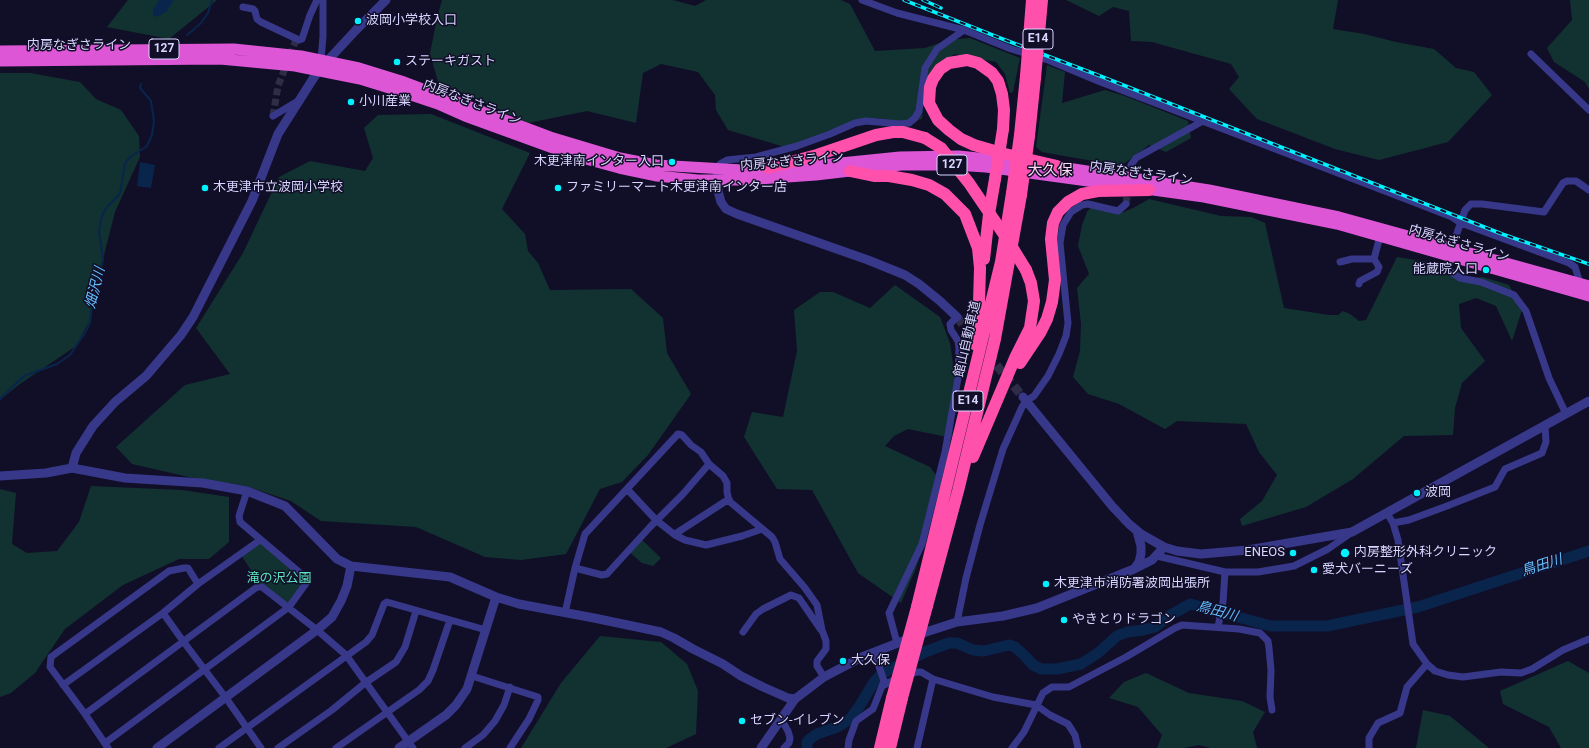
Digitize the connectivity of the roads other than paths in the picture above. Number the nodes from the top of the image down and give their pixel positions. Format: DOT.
graph roads {
  1 [pos="317,0"];
  2 [pos="323,0"];
  3 [pos="386,0"];
  4 [pos="862,0"];
  5 [pos="1032,0"];
  6 [pos="1042,0"];
  7 [pos="243,7"];
  8 [pos="964,30"];
  9 [pos="0,51"];
  10 [pos="1531,54"];
  11 [pos="0,61"];
  12 [pos="322,64"];
  13 [pos="1030,77"];
  14 [pos="299,100"];
  15 [pos="1589,110"];
  16 [pos="273,116"];
  17 [pos="1203,121"];
  18 [pos="1131,165"];
  19 [pos="1057,166"];
  20 [pos="768,168"];
  21 [pos="717,169"];
  22 [pos="850,171"];
  23 [pos="716,181"];
  24 [pos="1149,190"];
  25 [pos="1589,190"];
  26 [pos="1016,194"];
  27 [pos="1126,204"];
  28 [pos="1460,223"];
  29 [pos="1380,236"];
  30 [pos="1455,239"];
  31 [pos="1374,259"];
  32 [pos="1340,262"];
  33 [pos="1448,264"];
  34 [pos="1359,284"];
  35 [pos="1584,285"];
  36 [pos="1589,296"];
  37 [pos="979,304"];
  38 [pos="956,317"];
  39 [pos="1025,399"];
  40 [pos="1589,401"];
  41 [pos="993,409"];
  42 [pos="1566,414"];
  43 [pos="1545,426"];
  44 [pos="956,448"];
  45 [pos="710,464"];
  46 [pos="72,468"];
  47 [pos="0,476"];
  48 [pos="627,489"];
  49 [pos="247,491"];
  50 [pos="729,499"];
  51 [pos="1387,513"];
  52 [pos="656,520"];
  53 [pos="1393,523"];
  54 [pos="762,529"];
  55 [pos="1138,531"];
  56 [pos="1352,532"];
  57 [pos="675,534"];
  58 [pos="260,540"];
  59 [pos="1164,547"];
  60 [pos="1157,556"];
  61 [pos="351,566"];
  62 [pos="575,568"];
  63 [pos="1134,569"];
  64 [pos="1225,572"];
  65 [pos="198,584"];
  66 [pos="930,592"];
  67 [pos="496,597"];
  68 [pos="922,606"];
  69 [pos="288,607"];
  70 [pos="416,611"];
  71 [pos="163,613"];
  72 [pos="565,613"];
  73 [pos="450,620"];
  74 [pos="958,622"];
  75 [pos="1218,625"];
  76 [pos="317,630"];
  77 [pos="486,630"];
  78 [pos="822,630"];
  79 [pos="743,632"];
  80 [pos="1589,639"];
  81 [pos="182,641"];
  82 [pos="897,643"];
  83 [pos="874,652"];
  84 [pos="346,655"];
  85 [pos="1427,664"];
  86 [pos="205,670"];
  87 [pos="472,676"];
  88 [pos="824,677"];
  89 [pos="933,679"];
  90 [pos="366,684"];
  91 [pos="63,685"];
  92 [pos="882,686"];
  93 [pos="510,687"];
  94 [pos="226,698"];
  95 [pos="897,698"];
  96 [pos="795,699"];
  97 [pos="1036,705"];
  98 [pos="1272,710"];
  99 [pos="386,712"];
  100 [pos="85,714"];
  101 [pos="781,720"];
  102 [pos="247,728"];
  103 [pos="107,745"];
  104 [pos="410,745"];
  105 [pos="157,748"];
  106 [pos="219,748"];
  107 [pos="261,748"];
  108 [pos="278,748"];
  109 [pos="336,748"];
  110 [pos="399,748"];
  111 [pos="465,748"];
  112 [pos="510,748"];
  113 [pos="762,748"];
  114 [pos="784,748"];
  115 [pos="848,748"];
  116 [pos="880,748"];
  117 [pos="890,748"];
  118 [pos="917,748"];
  119 [pos="1012,748"];
  120 [pos="1078,748"];
  121 [pos="1369,748"];
  1 -- 7 [label="street"];
  2 -- 12 [label="street"];
  3 -- 12 [label="street"];
  4 -- 8 [label="street"];
  5 -- 13 [label="highway, 館山自動車道 / E14, bridge"];
  6 -- 13 [label="highway, 館山自動車道 / E14, bridge"];
  8 -- 17 [label="street"];
  8 -- 21 [label="street"];
  9 -- 12 [label="highway, 内房なぎさライン / 127"];
  10 -- 15 [label="street"];
  11 -- 12 [label="highway, 内房なぎさライン / 127"];
  12 -- 14 [label="street"];
  12 -- 21 [label="highway, 内房なぎさライン / 127"];
  12 -- 23 [label="highway, 内房なぎさライン / 127"];
  13 -- 26 [label="highway, 館山自動車道 / E14, bridge"];
  14 -- 16 [label="street"];
  14 -- 46 [label="street"];
  17 -- 18 [label="street"];
  17 -- 28 [label="street"];
  19 -- 20 [label="highway, 内房なぎさライン / 127"];
  19 -- 35 [label="highway, 内房なぎさライン / 127"];
  19 -- 37 [label="highway, bridge"];
  20 -- 21 [label="highway, 内房なぎさライン / 127"];
  20 -- 41 [label="highway, bridge"];
  21 -- 23 [label="street"];
  22 -- 23 [label="highway, 内房なぎさライン / 127"];
  22 -- 24 [label="highway, 内房なぎさライン / 127"];
  22 -- 37 [label="highway"];
  23 -- 38 [label="street"];
  24 -- 29 [label="highway, 内房なぎさライン / 127"];
  24 -- 41 [label="highway"];
  25 -- 28 [label="street"];
  26 -- 44 [label="highway, 館山自動車道 / E14"];
  26 -- 66 [label="highway, 館山自動車道 / E14"];
  27 -- 39 [label="street"];
  28 -- 30 [label="street"];
  28 -- 35 [label="street"];
  29 -- 31 [label="street"];
  29 -- 36 [label="highway, 内房なぎさライン / 127"];
  31 -- 32 [label="street"];
  31 -- 34 [label="street"];
  33 -- 42 [label="street"];
  37 -- 44 [label="highway"];
  38 -- 82 [label="street"];
  39 -- 55 [label="street"];
  39 -- 74 [label="street"];
  40 -- 42 [label="street"];
  41 -- 66 [label="highway"];
  42 -- 43 [label="street"];
  43 -- 51 [label="street"];
  43 -- 53 [label="street"];
  44 -- 68 [label="highway, 館山自動車道 / E14"];
  45 -- 48 [label="street"];
  45 -- 50 [label="street"];
  45 -- 52 [label="street"];
  46 -- 47 [label="street"];
  46 -- 49 [label="street"];
  48 -- 52 [label="street"];
  48 -- 62 [label="street"];
  49 -- 58 [label="street"];
  49 -- 61 [label="street"];
  50 -- 54 [label="street"];
  50 -- 57 [label="street"];
  51 -- 53 [label="street"];
  51 -- 56 [label="street"];
  52 -- 57 [label="street"];
  52 -- 62 [label="street"];
  53 -- 85 [label="street"];
  54 -- 57 [label="street"];
  54 -- 78 [label="street"];
  55 -- 59 [label="street"];
  55 -- 63 [label="street"];
  56 -- 59 [label="street"];
  56 -- 64 [label="street"];
  58 -- 65 [label="street"];
  58 -- 69 [label="street"];
  59 -- 60 [label="street"];
  60 -- 63 [label="street"];
  60 -- 64 [label="street"];
  61 -- 67 [label="street"];
  61 -- 76 [label="street"];
  62 -- 72 [label="street"];
  63 -- 74 [label="street"];
  64 -- 75 [label="street"];
  65 -- 71 [label="street"];
  65 -- 91 [label="street"];
  66 -- 68 [label="highway, 館山自動車道 / E14"];
  67 -- 72 [label="street"];
  67 -- 77 [label="street"];
  68 -- 95 [label="highway, 館山自動車道 / E14, bridge"];
  69 -- 76 [label="street"];
  69 -- 81 [label="street"];
  69 -- 86 [label="street"];
  70 -- 73 [label="street"];
  70 -- 84 [label="street"];
  70 -- 90 [label="street"];
  71 -- 81 [label="street"];
  71 -- 91 [label="street"];
  72 -- 96 [label="street"];
  73 -- 77 [label="street"];
  73 -- 99 [label="street"];
  74 -- 82 [label="street"];
  75 -- 97 [label="street"];
  75 -- 98 [label="street"];
  76 -- 84 [label="street"];
  76 -- 94 [label="street"];
  77 -- 87 [label="street"];
  78 -- 79 [label="street"];
  78 -- 88 [label="street"];
  80 -- 85 [label="street"];
  81 -- 86 [label="street"];
  81 -- 100 [label="street"];
  82 -- 83 [label="street"];
  83 -- 88 [label="street"];
  83 -- 92 [label="street"];
  84 -- 90 [label="street"];
  84 -- 102 [label="street"];
  85 -- 121 [label="street"];
  86 -- 94 [label="street"];
  86 -- 103 [label="street"];
  87 -- 93 [label="street"];
  87 -- 104 [label="street"];
  88 -- 96 [label="street"];
  89 -- 92 [label="street"];
  89 -- 97 [label="street"];
  89 -- 118 [label="street"];
  90 -- 99 [label="street"];
  90 -- 108 [label="street"];
  91 -- 100 [label="street"];
  92 -- 115 [label="street"];
  93 -- 111 [label="street"];
  93 -- 112 [label="street"];
  94 -- 102 [label="street"];
  94 -- 105 [label="street"];
  95 -- 116 [label="highway, 館山自動車道 / E14"];
  95 -- 117 [label="highway, 館山自動車道 / E14"];
  96 -- 101 [label="street"];
  97 -- 119 [label="street"];
  97 -- 120 [label="street"];
  99 -- 104 [label="street"];
  99 -- 109 [label="street"];
  100 -- 103 [label="street"];
  101 -- 113 [label="street"];
  101 -- 114 [label="street"];
  102 -- 106 [label="street"];
  102 -- 107 [label="street"];
  104 -- 110 [label="street"];
}
